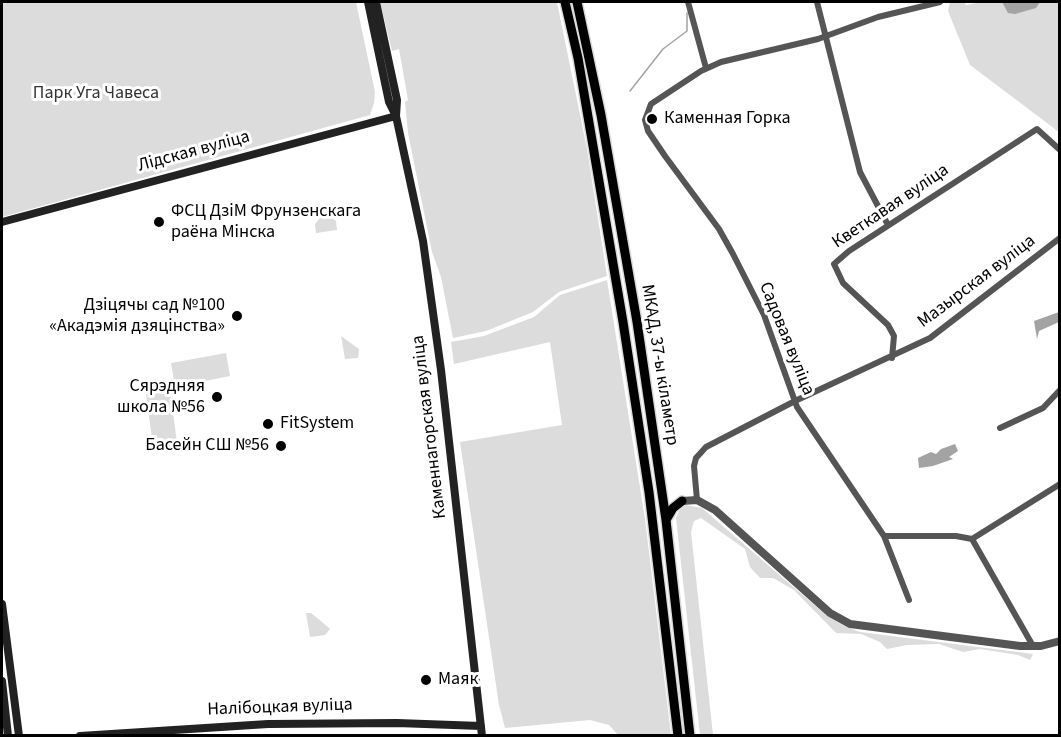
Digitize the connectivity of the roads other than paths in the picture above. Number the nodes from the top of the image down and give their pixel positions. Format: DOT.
graph roads {
  1 [pos="368,2"];
  2 [pos="376,2"];
  3 [pos="565,2"];
  4 [pos="577,2"];
  5 [pos="688,2"];
  6 [pos="817,2"];
  7 [pos="939,2"];
  8 [pos="824,34"];
  9 [pos="706,68"];
  10 [pos="396,116"];
  11 [pos="1059,150"];
  12 [pos="2,222"];
  13 [pos="888,225"];
  14 [pos="1059,238"];
  15 [pos="892,358"];
  16 [pos="1059,390"];
  17 [pos="795,401"];
  18 [pos="1000,428"];
  19 [pos="1059,484"];
  20 [pos="662,490"];
  21 [pos="682,501"];
  22 [pos="697,501"];
  23 [pos="666,520"];
  24 [pos="884,536"];
  25 [pos="972,539"];
  26 [pos="909,600"];
  27 [pos="2,604"];
  28 [pos="1059,641"];
  29 [pos="1033,646"];
  30 [pos="2,681"];
  31 [pos="481,731"];
  32 [pos="8,735"];
  33 [pos="19,735"];
  34 [pos="80,735"];
  35 [pos="678,735"];
  36 [pos="690,735"];
  1 -- 10 [label="main road, Каменнагорская вуліца"];
  2 -- 10 [label="main road, Каменнагорская вуліца"];
  3 -- 35 [label="highway, МКАД, 37-ы кіламетр"];
  4 -- 20 [label="highway, МКАД, 37-ы кіламетр"];
  5 -- 9 [label="street"];
  6 -- 8 [label="street"];
  7 -- 8 [label="street"];
  8 -- 9 [label="street"];
  8 -- 13 [label="street"];
  9 -- 17 [label="street, Садовая вуліца"];
  10 -- 12 [label="main road, Лідская вуліца"];
  10 -- 31 [label="main road, Каменнагорская вуліца"];
  11 -- 13 [label="street, Кветкавая вуліца"];
  13 -- 15 [label="street, Кветкавая вуліца"];
  14 -- 15 [label="street, Мазырская вуліца"];
  15 -- 17 [label="street, Мазырская вуліца"];
  16 -- 18 [label="street"];
  17 -- 22 [label="street, Мазырская вуліца"];
  17 -- 24 [label="street, Садовая вуліца"];
  19 -- 25 [label="street"];
  20 -- 21 [label="highway"];
  20 -- 23 [label="highway, МКАД, 37-ы кіламетр"];
  21 -- 22 [label="street"];
  21 -- 23 [label="highway"];
  22 -- 29 [label="street"];
  23 -- 36 [label="highway, МКАД, 37-ы кіламетр"];
  24 -- 25 [label="street"];
  24 -- 26 [label="street, Садовая вуліца"];
  25 -- 29 [label="street"];
  27 -- 33 [label="main road"];
  28 -- 29 [label="street"];
  30 -- 32 [label="main road"];
  31 -- 34 [label="main road, Налібоцкая вуліца"];
}
